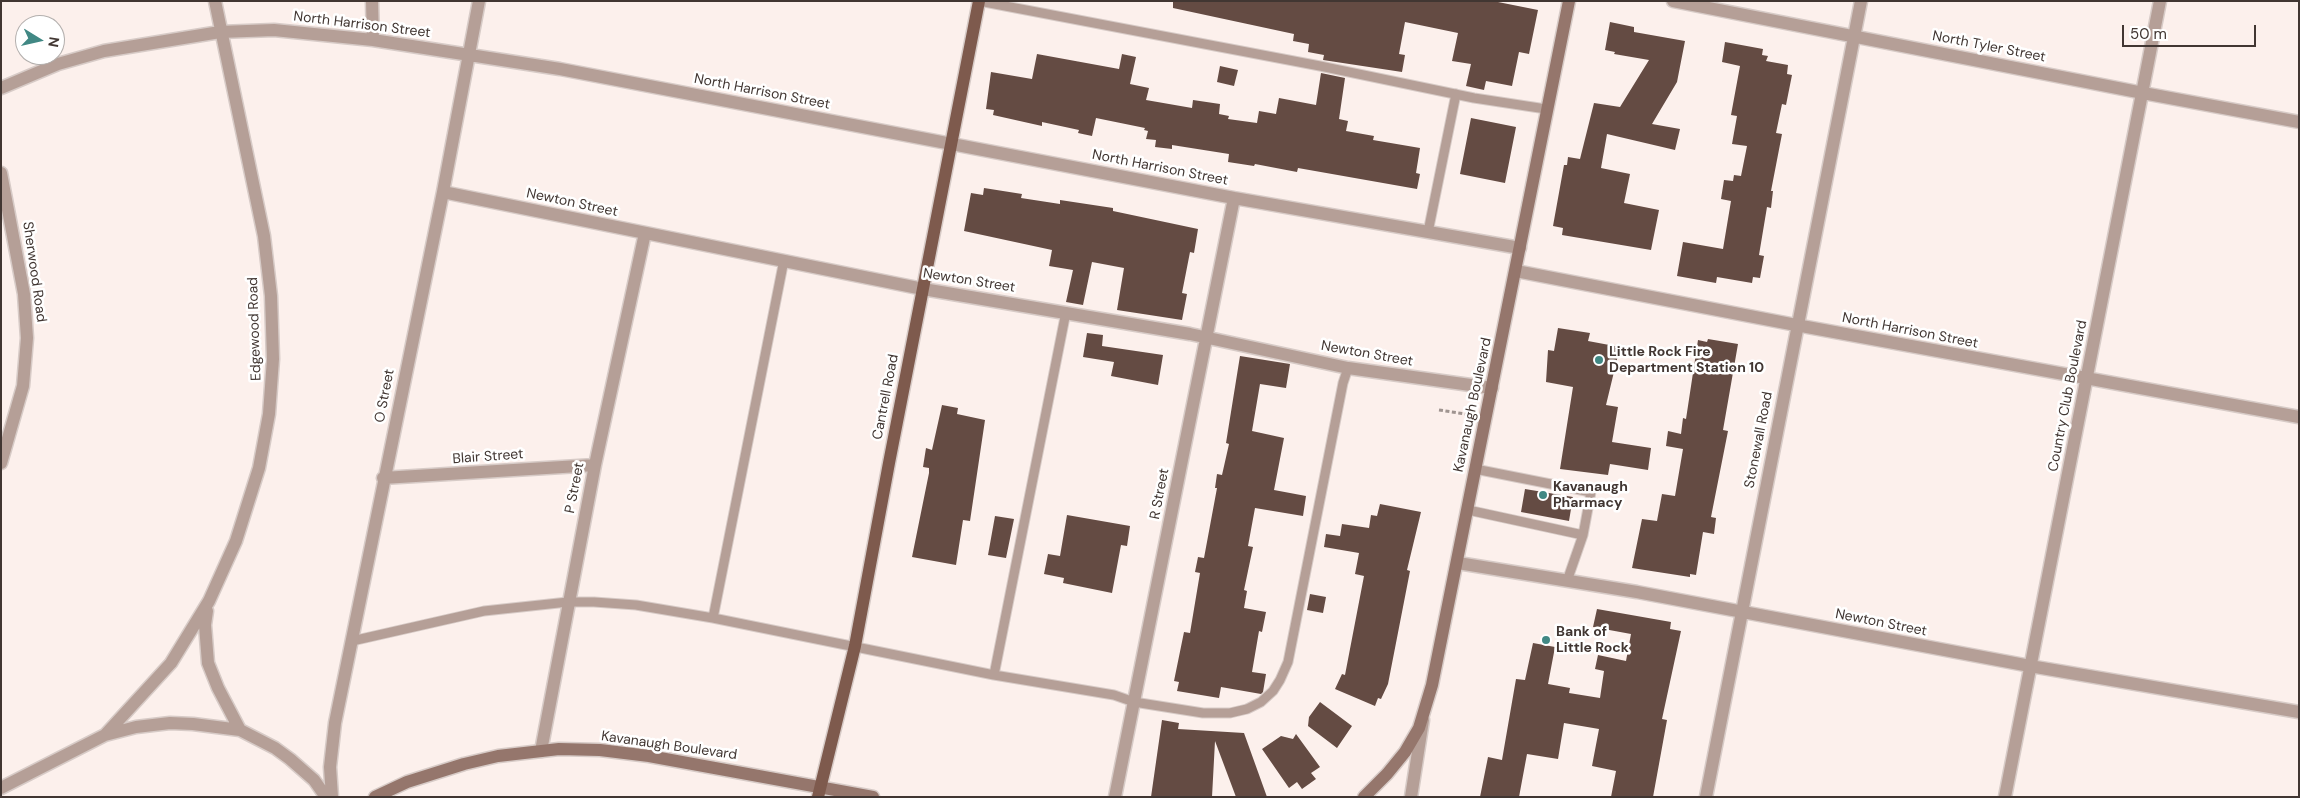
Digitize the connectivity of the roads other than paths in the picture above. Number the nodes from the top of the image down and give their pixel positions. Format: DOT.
graph roads {
  1 [pos="214,1"];
  2 [pos="372,1"];
  3 [pos="479,1"];
  4 [pos="979,1"];
  5 [pos="1569,1"];
  6 [pos="1673,1"];
  7 [pos="1861,1"];
  8 [pos="2160,1"];
  9 [pos="220,32"];
  10 [pos="1854,36"];
  11 [pos="373,40"];
  12 [pos="468,55"];
  13 [pos="1,88"];
  14 [pos="2142,93"];
  15 [pos="1456,94"];
  16 [pos="1546,109"];
  17 [pos="2299,122"];
  18 [pos="953,143"];
  19 [pos="1,173"];
  20 [pos="443,192"];
  21 [pos="1234,198"];
  22 [pos="1428,232"];
  23 [pos="645,233"];
  24 [pos="1520,248"];
  25 [pos="784,260"];
  26 [pos="1516,271"];
  27 [pos="923,289"];
  28 [pos="1066,312"];
  29 [pos="1796,325"];
  30 [pos="1206,338"];
  31 [pos="1348,368"];
  32 [pos="2086,379"];
  33 [pos="1492,388"];
  34 [pos="2299,417"];
  35 [pos="1,463"];
  36 [pos="595,465"];
  37 [pos="1475,470"];
  38 [pos="383,478"];
  39 [pos="1468,510"];
  40 [pos="1583,535"];
  41 [pos="1458,563"];
  42 [pos="1567,581"];
  43 [pos="209,601"];
  44 [pos="568,602"];
  45 [pos="1740,611"];
  46 [pos="713,618"];
  47 [pos="352,641"];
  48 [pos="855,646"];
  49 [pos="2030,666"];
  50 [pos="994,675"];
  51 [pos="1134,702"];
  52 [pos="2299,712"];
  53 [pos="1424,714"];
  54 [pos="240,730"];
  55 [pos="105,735"];
  56 [pos="541,751"];
  57 [pos="1,788"];
  58 [pos="819,791"];
  59 [pos="326,797"];
  60 [pos="332,797"];
  61 [pos="375,797"];
  62 [pos="874,797"];
  63 [pos="1115,797"];
  64 [pos="1364,797"];
  65 [pos="1410,797"];
  66 [pos="1706,797"];
  67 [pos="2005,797"];
  1 -- 9 [label="street, Edgewood Road"];
  2 -- 11 [label="street"];
  3 -- 12 [label="street, O Street"];
  4 -- 15 [label="lane"];
  4 -- 18 [label="main road, Cantrell Road"];
  5 -- 16 [label="street, Kavanaugh Boulevard"];
  6 -- 10 [label="street, North Tyler Street"];
  7 -- 10 [label="street, Stonewall Road"];
  8 -- 14 [label="street, Country Club Boulevard"];
  9 -- 11 [label="street, North Harrison Street"];
  9 -- 13 [label="street, North Harrison Street"];
  9 -- 43 [label="street, Edgewood Road"];
  10 -- 14 [label="street, North Tyler Street"];
  10 -- 29 [label="street, Stonewall Road"];
  11 -- 12 [label="street, North Harrison Street"];
  12 -- 18 [label="street, North Harrison Street"];
  12 -- 20 [label="street, O Street"];
  14 -- 17 [label="street, North Tyler Street"];
  14 -- 32 [label="street, Country Club Boulevard"];
  15 -- 16 [label="lane"];
  15 -- 22 [label="lane"];
  16 -- 24 [label="street, Kavanaugh Boulevard"];
  18 -- 21 [label="street, North Harrison Street"];
  18 -- 27 [label="main road, Cantrell Road"];
  19 -- 35 [label="street, Sherwood Road"];
  20 -- 23 [label="street, Newton Street"];
  20 -- 38 [label="street, O Street"];
  21 -- 22 [label="street, North Harrison Street"];
  21 -- 30 [label="street, R Street"];
  22 -- 24 [label="street, North Harrison Street"];
  23 -- 25 [label="street, Newton Street"];
  23 -- 36 [label="street, P Street"];
  24 -- 26 [label="street, Kavanaugh Boulevard"];
  25 -- 27 [label="street, Newton Street"];
  25 -- 46 [label="lane"];
  26 -- 29 [label="street, North Harrison Street"];
  26 -- 33 [label="street, Kavanaugh Boulevard"];
  27 -- 28 [label="street, Newton Street"];
  27 -- 48 [label="main road, Cantrell Road"];
  28 -- 30 [label="street, Newton Street"];
  28 -- 50 [label="lane"];
  29 -- 32 [label="street, North Harrison Street"];
  29 -- 45 [label="street, Stonewall Road"];
  30 -- 31 [label="street, Newton Street"];
  30 -- 51 [label="street, R Street"];
  31 -- 33 [label="street, Newton Street"];
  31 -- 51 [label="lane"];
  32 -- 34 [label="street, North Harrison Street"];
  32 -- 49 [label="street, Country Club Boulevard"];
  33 -- 37 [label="street, Kavanaugh Boulevard"];
  36 -- 38 [label="street, Blair Street"];
  36 -- 44 [label="street, P Street"];
  37 -- 39 [label="street, Kavanaugh Boulevard"];
  37 -- 40 [label="lane"];
  38 -- 47 [label="street, O Street"];
  39 -- 40 [label="lane"];
  39 -- 41 [label="street, Kavanaugh Boulevard"];
  40 -- 42 [label="lane"];
  41 -- 42 [label="street, Newton Street"];
  41 -- 53 [label="street, Kavanaugh Boulevard"];
  42 -- 45 [label="street, Newton Street"];
  43 -- 54 [label="street"];
  43 -- 55 [label="street, Edgewood Road"];
  44 -- 46 [label="lane"];
  44 -- 47 [label="lane"];
  44 -- 56 [label="street, P Street"];
  45 -- 49 [label="street, Newton Street"];
  45 -- 66 [label="street, Stonewall Road"];
  46 -- 48 [label="lane"];
  47 -- 60 [label="street, O Street"];
  48 -- 50 [label="lane"];
  48 -- 58 [label="main road, Cantrell Road"];
  49 -- 52 [label="street, Newton Street"];
  49 -- 67 [label="street, Country Club Boulevard"];
  50 -- 51 [label="lane"];
  51 -- 63 [label="street, R Street"];
  53 -- 64 [label="street, Kavanaugh Boulevard"];
  53 -- 65 [label="street"];
  54 -- 55 [label="street"];
  54 -- 59 [label="street"];
  55 -- 57 [label="street"];
  56 -- 58 [label="street, Kavanaugh Boulevard"];
  56 -- 61 [label="street, Kavanaugh Boulevard"];
  58 -- 62 [label="street, Kavanaugh Boulevard"];
}
